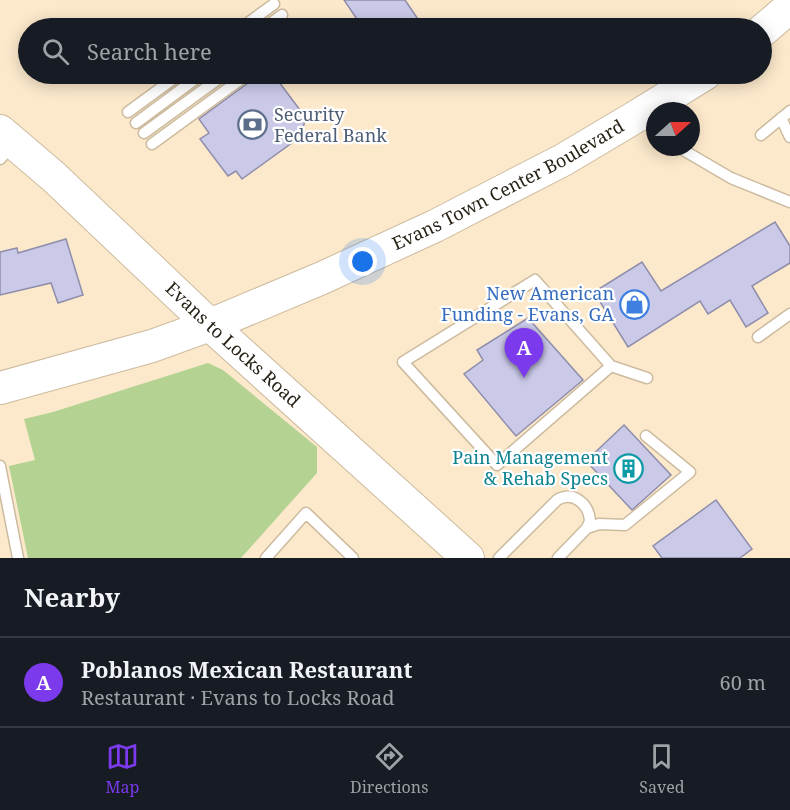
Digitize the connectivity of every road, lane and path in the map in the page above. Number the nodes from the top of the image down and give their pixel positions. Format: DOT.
graph roads {
  1 [pos="274,4"];
  2 [pos="282,15"];
  3 [pos="255,18"];
  4 [pos="278,18"];
  5 [pos="167,84"];
  6 [pos="189,84"];
  7 [pos="211,84"];
  8 [pos="234,84"];
  9 [pos="693,84"];
  10 [pos="671,102"];
  11 [pos="129,112"];
  12 [pos="786,114"];
  13 [pos="136,123"];
  14 [pos="646,123"];
  15 [pos="144,133"];
  16 [pos="761,135"];
  17 [pos="790,137"];
  18 [pos="5,144"];
  19 [pos="152,144"];
  20 [pos="693,156"];
  21 [pos="790,202"];
  22 [pos="790,314"];
  23 [pos="210,325"];
  24 [pos="758,337"];
  25 [pos="611,366"];
  26 [pos="647,378"];
  27 [pos="0,388"];
  28 [pos="646,436"];
  29 [pos="0,466"];
  30 [pos="587,528"];
  31 [pos="18,558"];
  32 [pos="266,558"];
  33 [pos="353,558"];
  34 [pos="468,558"];
  35 [pos="499,558"];
  36 [pos="558,558"];
  1 -- 3 [label="lane"];
  2 -- 4 [label="lane"];
  5 -- 11 [label="lane"];
  6 -- 13 [label="lane"];
  7 -- 15 [label="lane"];
  8 -- 19 [label="lane"];
  9 -- 10 [label="street, Evans Town Center Boulevard"];
  12 -- 16 [label="lane"];
  12 -- 17 [label="lane"];
  14 -- 23 [label="street, Evans Town Center Boulevard"];
  18 -- 23 [label="street, Evans to Locks Road"];
  20 -- 21 [label="lane"];
  22 -- 24 [label="lane"];
  23 -- 27 [label="street, Evans Town Center Boulevard"];
  23 -- 34 [label="street, Evans to Locks Road"];
  25 -- 25 [label="lane"];
  25 -- 26 [label="lane"];
  28 -- 30 [label="lane"];
  29 -- 31 [label="lane"];
  30 -- 35 [label="lane"];
  30 -- 36 [label="lane"];
  32 -- 33 [label="lane"];
}
